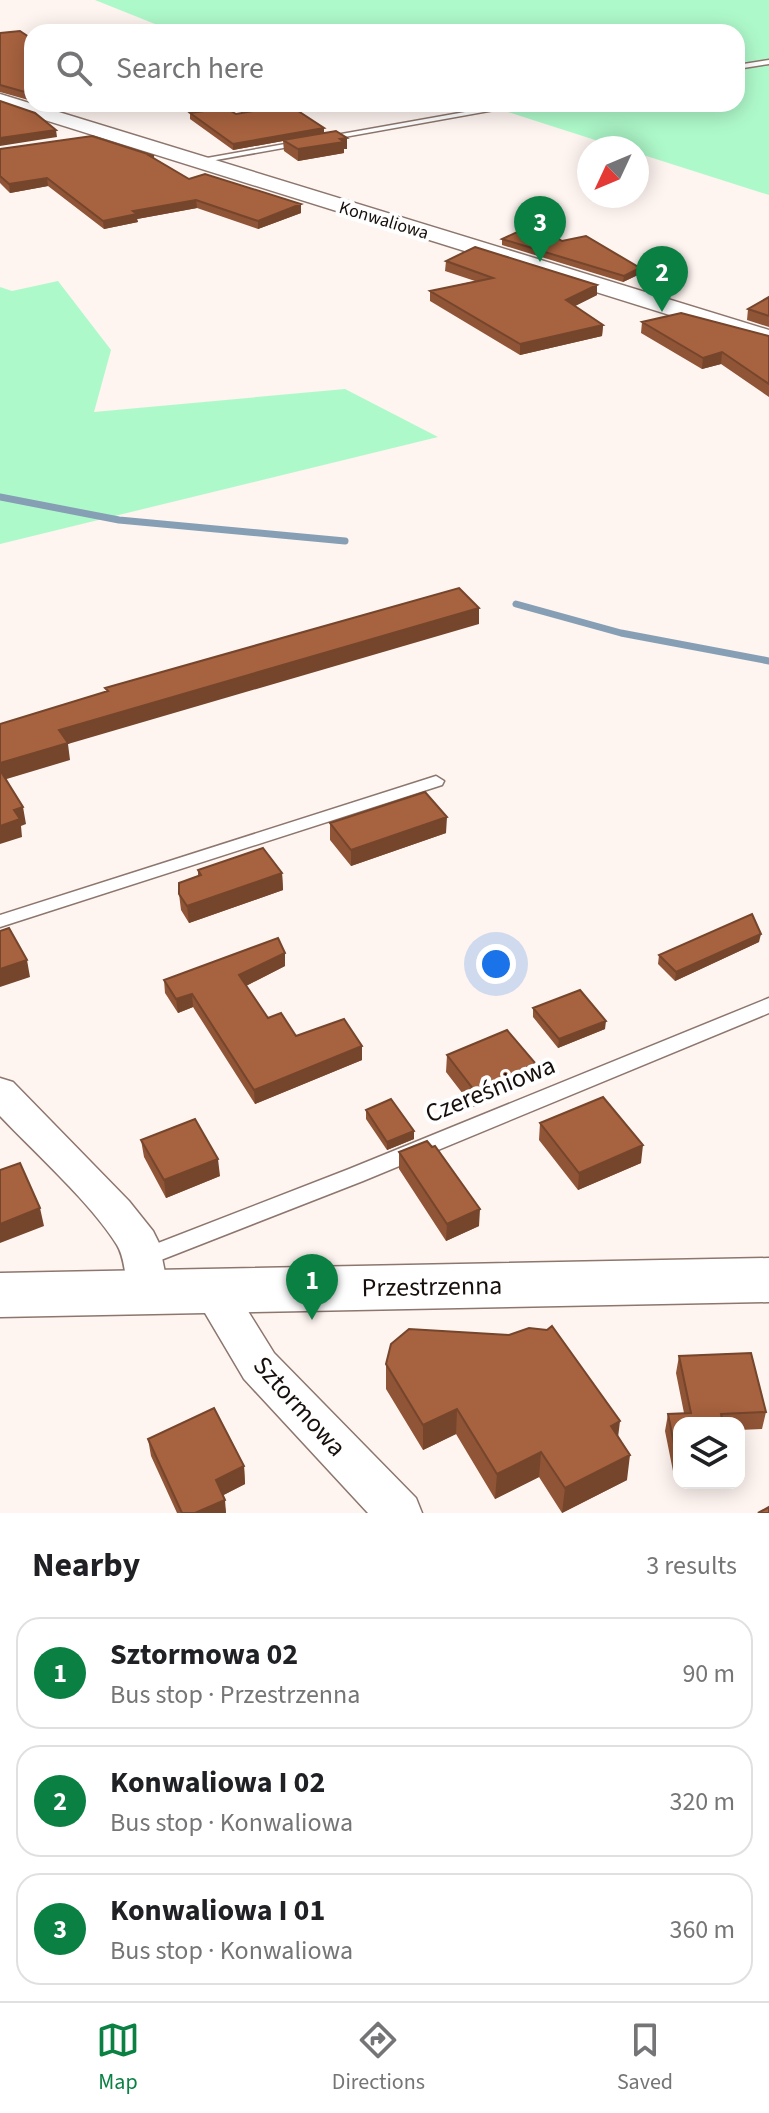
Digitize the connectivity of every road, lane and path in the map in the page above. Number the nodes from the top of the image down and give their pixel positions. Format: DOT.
graph roads {
  1 [pos="769,62"];
  2 [pos="745,66"];
  3 [pos="0,100"];
  4 [pos="24,108"];
  5 [pos="38,112"];
  6 [pos="478,112"];
  7 [pos="111,135"];
  8 [pos="82,139"];
  9 [pos="194,161"];
  10 [pos="769,338"];
  11 [pos="436,781"];
  12 [pos="0,921"];
  13 [pos="769,1005"];
  14 [pos="0,1092"];
  15 [pos="146,1275"];
  16 [pos="769,1280"];
  17 [pos="213,1291"];
  18 [pos="0,1295"];
  19 [pos="399,1513"];
  1 -- 2 [label="lane"];
  3 -- 4 [label="street, Konwaliowa"];
  5 -- 7 [label="street, Konwaliowa"];
  6 -- 9 [label="lane"];
  7 -- 8 [label="lane"];
  7 -- 9 [label="street, Konwaliowa"];
  9 -- 10 [label="street, Konwaliowa"];
  11 -- 12 [label="lane"];
  13 -- 15 [label="lane, Czereśniowa"];
  14 -- 15 [label="street"];
  15 -- 17 [label="street, Przestrzenna"];
  15 -- 18 [label="street, Przestrzenna"];
  16 -- 17 [label="street, Przestrzenna"];
  17 -- 19 [label="street, Sztormowa"];
}
